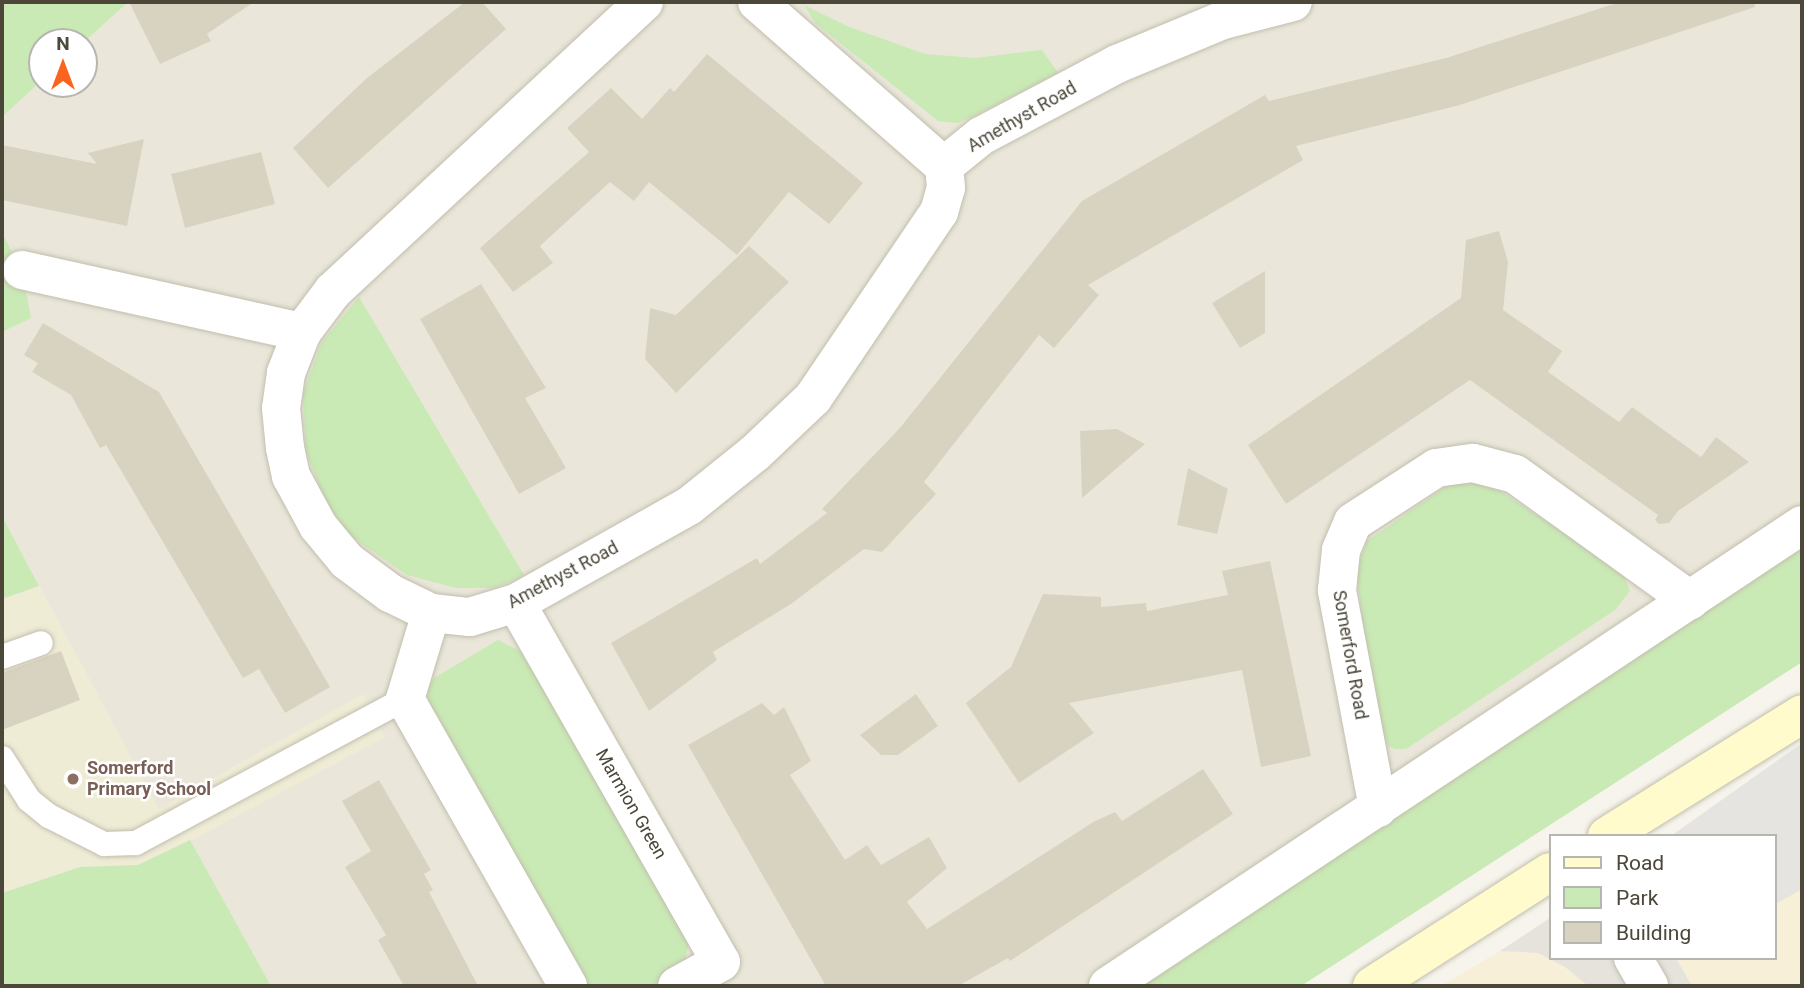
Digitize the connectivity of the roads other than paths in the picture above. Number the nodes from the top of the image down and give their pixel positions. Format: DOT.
graph roads {
  1 [pos="644,2"];
  2 [pos="757,2"];
  3 [pos="1293,2"];
  4 [pos="944,166"];
  5 [pos="22,270"];
  6 [pos="302,332"];
  7 [pos="1802,525"];
  8 [pos="1690,600"];
  9 [pos="516,603"];
  10 [pos="431,613"];
  11 [pos="41,643"];
  12 [pos="2,657"];
  13 [pos="405,699"];
  14 [pos="1802,714"];
  15 [pos="2,758"];
  16 [pos="1378,808"];
  17 [pos="1610,834"];
  18 [pos="1548,873"];
  19 [pos="1634,960"];
  20 [pos="568,986"];
  21 [pos="677,986"];
  22 [pos="1108,986"];
  23 [pos="1372,986"];
  24 [pos="1649,986"];
  1 -- 6 [label="street, Amethyst Road"];
  2 -- 4 [label="street"];
  3 -- 4 [label="street, Amethyst Road"];
  4 -- 9 [label="street, Amethyst Road"];
  5 -- 6 [label="street"];
  6 -- 10 [label="street, Amethyst Road"];
  7 -- 8 [label="street"];
  8 -- 16 [label="street"];
  8 -- 16 [label="street, Somerford Road"];
  9 -- 10 [label="street, Amethyst Road"];
  9 -- 21 [label="street, Marmion Green"];
  10 -- 13 [label="street"];
  11 -- 12 [label="lane"];
  13 -- 15 [label="lane"];
  13 -- 20 [label="street"];
  14 -- 17 [label="main road"];
  16 -- 22 [label="street"];
  18 -- 23 [label="main road"];
  19 -- 24 [label="street"];
}
